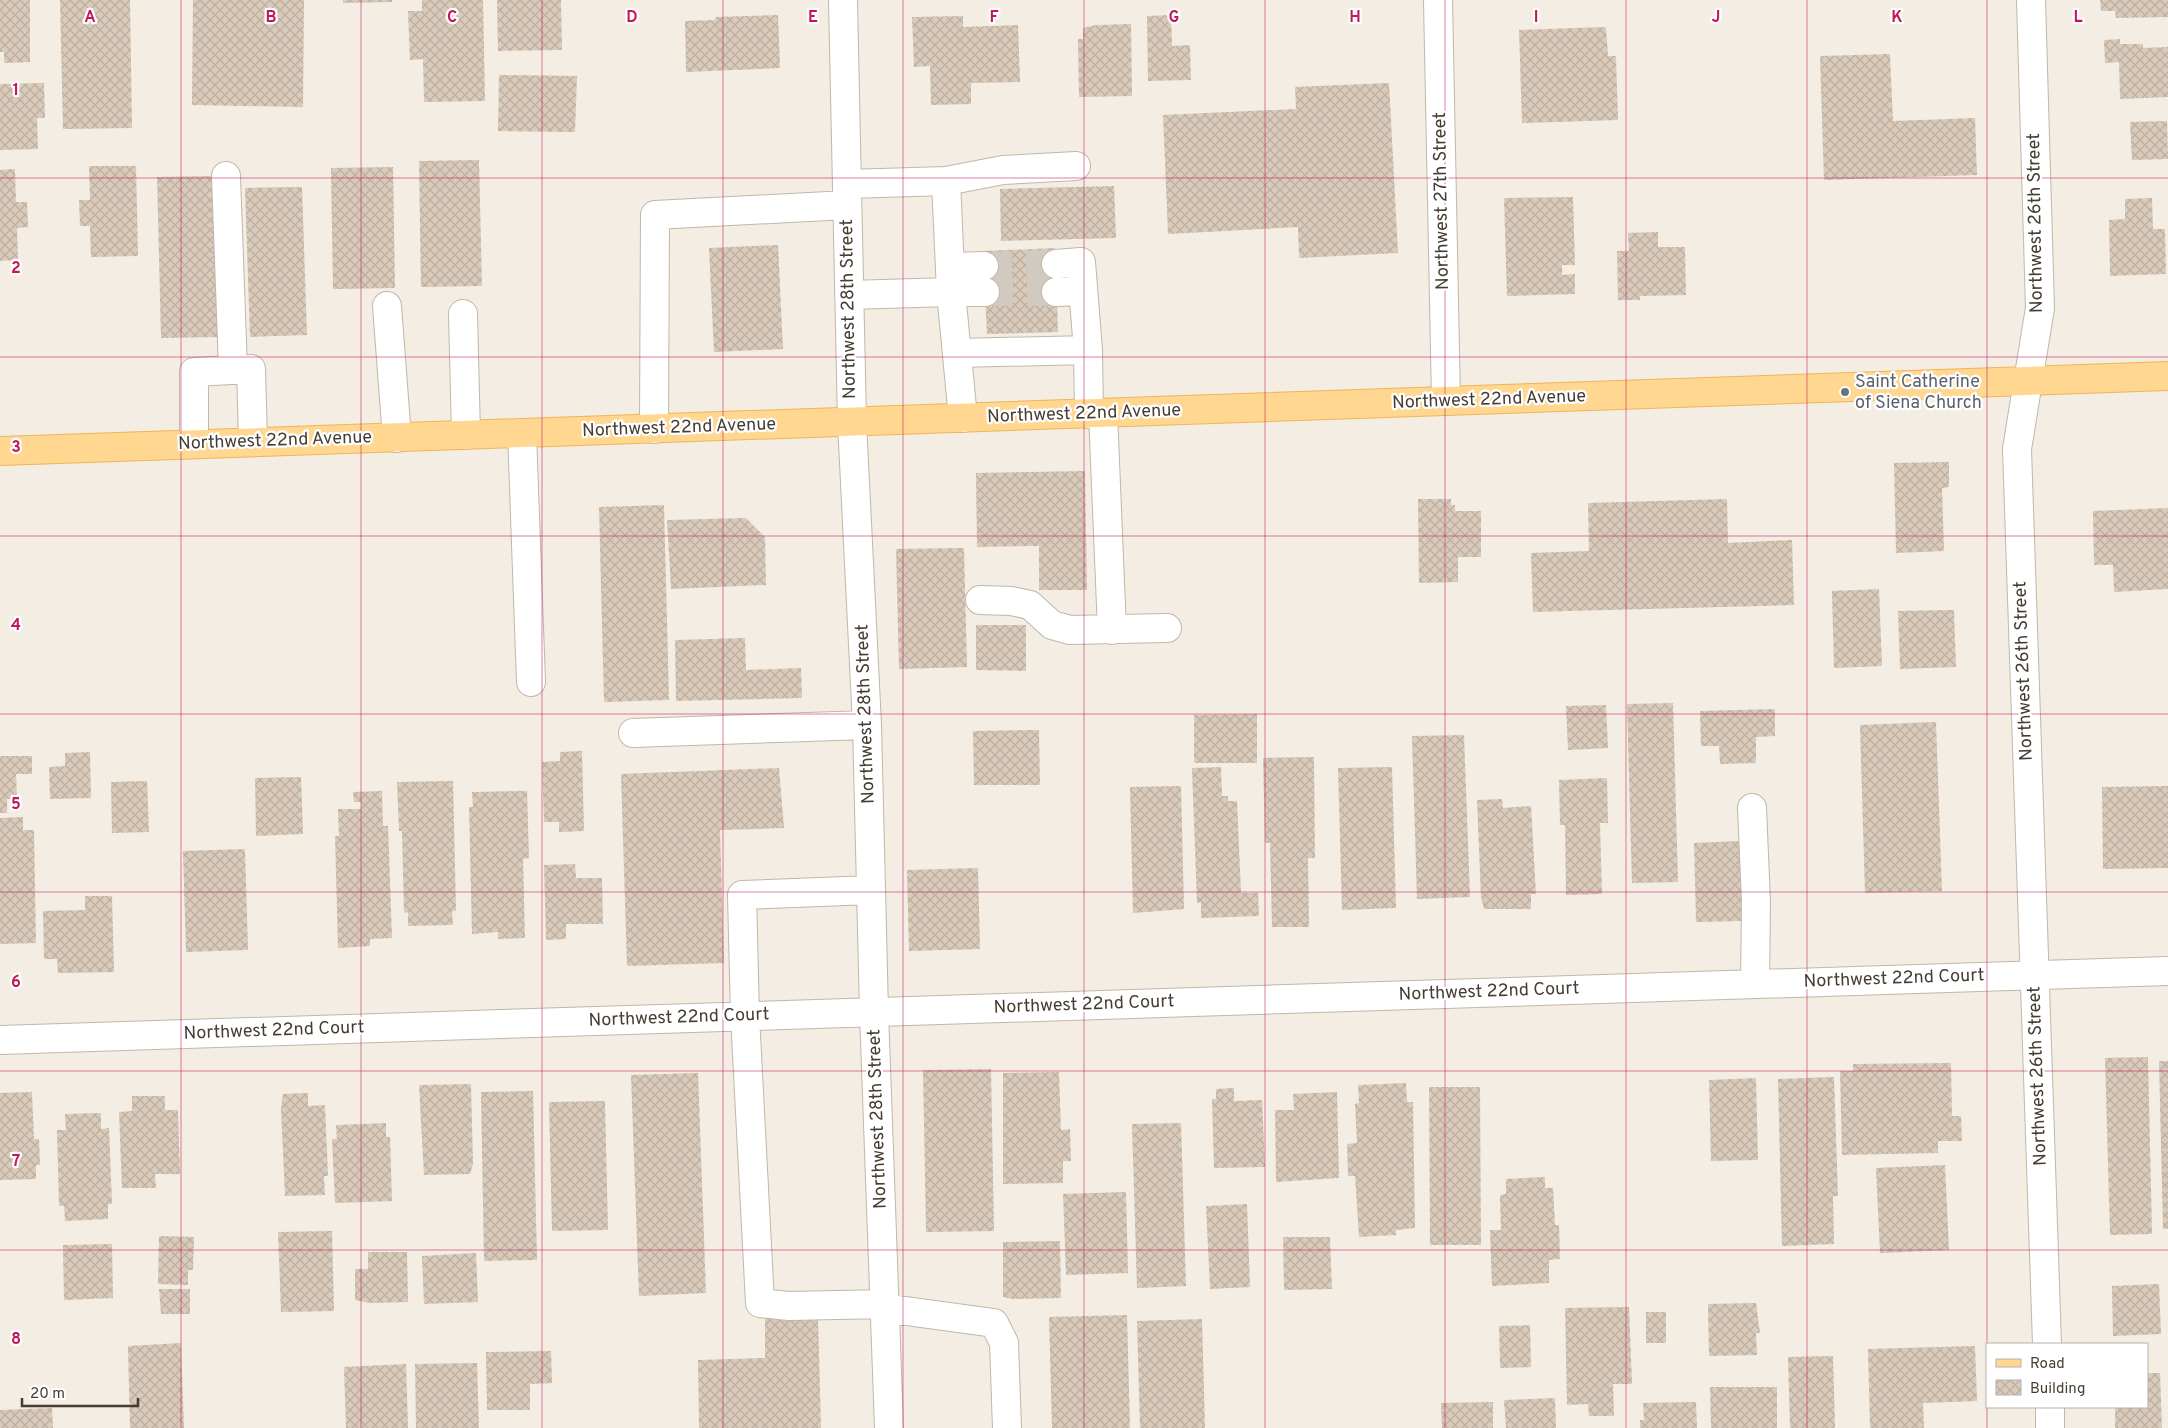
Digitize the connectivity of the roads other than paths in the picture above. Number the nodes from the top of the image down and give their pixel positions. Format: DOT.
graph roads {
  1 [pos="843,0"];
  2 [pos="1438,0"];
  3 [pos="2031,0"];
  4 [pos="1076,166"];
  5 [pos="226,176"];
  6 [pos="946,181"];
  7 [pos="847,194"];
  8 [pos="1056,264"];
  9 [pos="950,279"];
  10 [pos="984,279"];
  11 [pos="1083,291"];
  12 [pos="1056,292"];
  13 [pos="849,295"];
  14 [pos="387,306"];
  15 [pos="463,314"];
  16 [pos="1088,350"];
  17 [pos="957,353"];
  18 [pos="233,370"];
  19 [pos="2168,376"];
  20 [pos="2028,380"];
  21 [pos="1446,401"];
  22 [pos="1096,413"];
  23 [pos="963,418"];
  24 [pos="852,422"];
  25 [pos="654,429"];
  26 [pos="522,433"];
  27 [pos="466,435"];
  28 [pos="397,438"];
  29 [pos="253,442"];
  30 [pos="194,444"];
  31 [pos="0,451"];
  32 [pos="980,600"];
  33 [pos="1167,628"];
  34 [pos="1112,630"];
  35 [pos="531,682"];
  36 [pos="867,725"];
  37 [pos="633,734"];
  38 [pos="1752,808"];
  39 [pos="871,890"];
  40 [pos="2168,971"];
  41 [pos="2034,975"];
  42 [pos="1754,984"];
  43 [pos="874,1012"];
  44 [pos="746,1016"];
  45 [pos="0,1040"];
  46 [pos="884,1306"];
  47 [pos="2047,1343"];
  48 [pos="2050,1408"];
  49 [pos="889,1428"];
  50 [pos="1007,1428"];
  51 [pos="2050,1428"];
  1 -- 7 [label="street, Northwest 28th Street"];
  2 -- 21 [label="street, Northwest 27th Street"];
  3 -- 20 [label="street, Northwest 26th Street"];
  4 -- 6 [label="street"];
  5 -- 18 [label="street"];
  6 -- 7 [label="street"];
  6 -- 9 [label="street"];
  7 -- 13 [label="street, Northwest 28th Street"];
  7 -- 25 [label="street"];
  8 -- 11 [label="street"];
  9 -- 10 [label="street"];
  9 -- 13 [label="street"];
  9 -- 17 [label="street"];
  11 -- 12 [label="street"];
  11 -- 16 [label="street"];
  13 -- 24 [label="street, Northwest 28th Street"];
  14 -- 28 [label="street"];
  15 -- 27 [label="street"];
  16 -- 17 [label="street"];
  16 -- 22 [label="street"];
  17 -- 23 [label="street"];
  18 -- 29 [label="street"];
  18 -- 30 [label="street"];
  19 -- 20 [label="main road, Northwest 22nd Avenue"];
  20 -- 21 [label="main road, Northwest 22nd Avenue"];
  20 -- 41 [label="street, Northwest 26th Street"];
  21 -- 22 [label="main road, Northwest 22nd Avenue"];
  22 -- 23 [label="main road, Northwest 22nd Avenue"];
  22 -- 34 [label="street"];
  23 -- 24 [label="main road, Northwest 22nd Avenue"];
  24 -- 25 [label="main road, Northwest 22nd Avenue"];
  24 -- 36 [label="street, Northwest 28th Street"];
  25 -- 26 [label="main road, Northwest 22nd Avenue"];
  26 -- 27 [label="main road, Northwest 22nd Avenue"];
  26 -- 35 [label="street"];
  27 -- 28 [label="main road, Northwest 22nd Avenue"];
  28 -- 29 [label="main road, Northwest 22nd Avenue"];
  29 -- 30 [label="main road, Northwest 22nd Avenue"];
  30 -- 31 [label="main road, Northwest 22nd Avenue"];
  32 -- 34 [label="street"];
  33 -- 34 [label="street"];
  36 -- 37 [label="street"];
  36 -- 39 [label="street, Northwest 28th Street"];
  38 -- 42 [label="street"];
  39 -- 43 [label="street, Northwest 28th Street"];
  39 -- 44 [label="street"];
  40 -- 41 [label="street, Northwest 22nd Court"];
  41 -- 42 [label="street, Northwest 22nd Court"];
  41 -- 47 [label="street, Northwest 26th Street"];
  42 -- 43 [label="street, Northwest 22nd Court"];
  43 -- 44 [label="street, Northwest 22nd Court"];
  43 -- 46 [label="street, Northwest 28th Street"];
  44 -- 45 [label="street, Northwest 22nd Court"];
  44 -- 46 [label="street"];
  46 -- 49 [label="street, Northwest 28th Street"];
  46 -- 50 [label="street"];
  48 -- 51 [label="street"];
}
